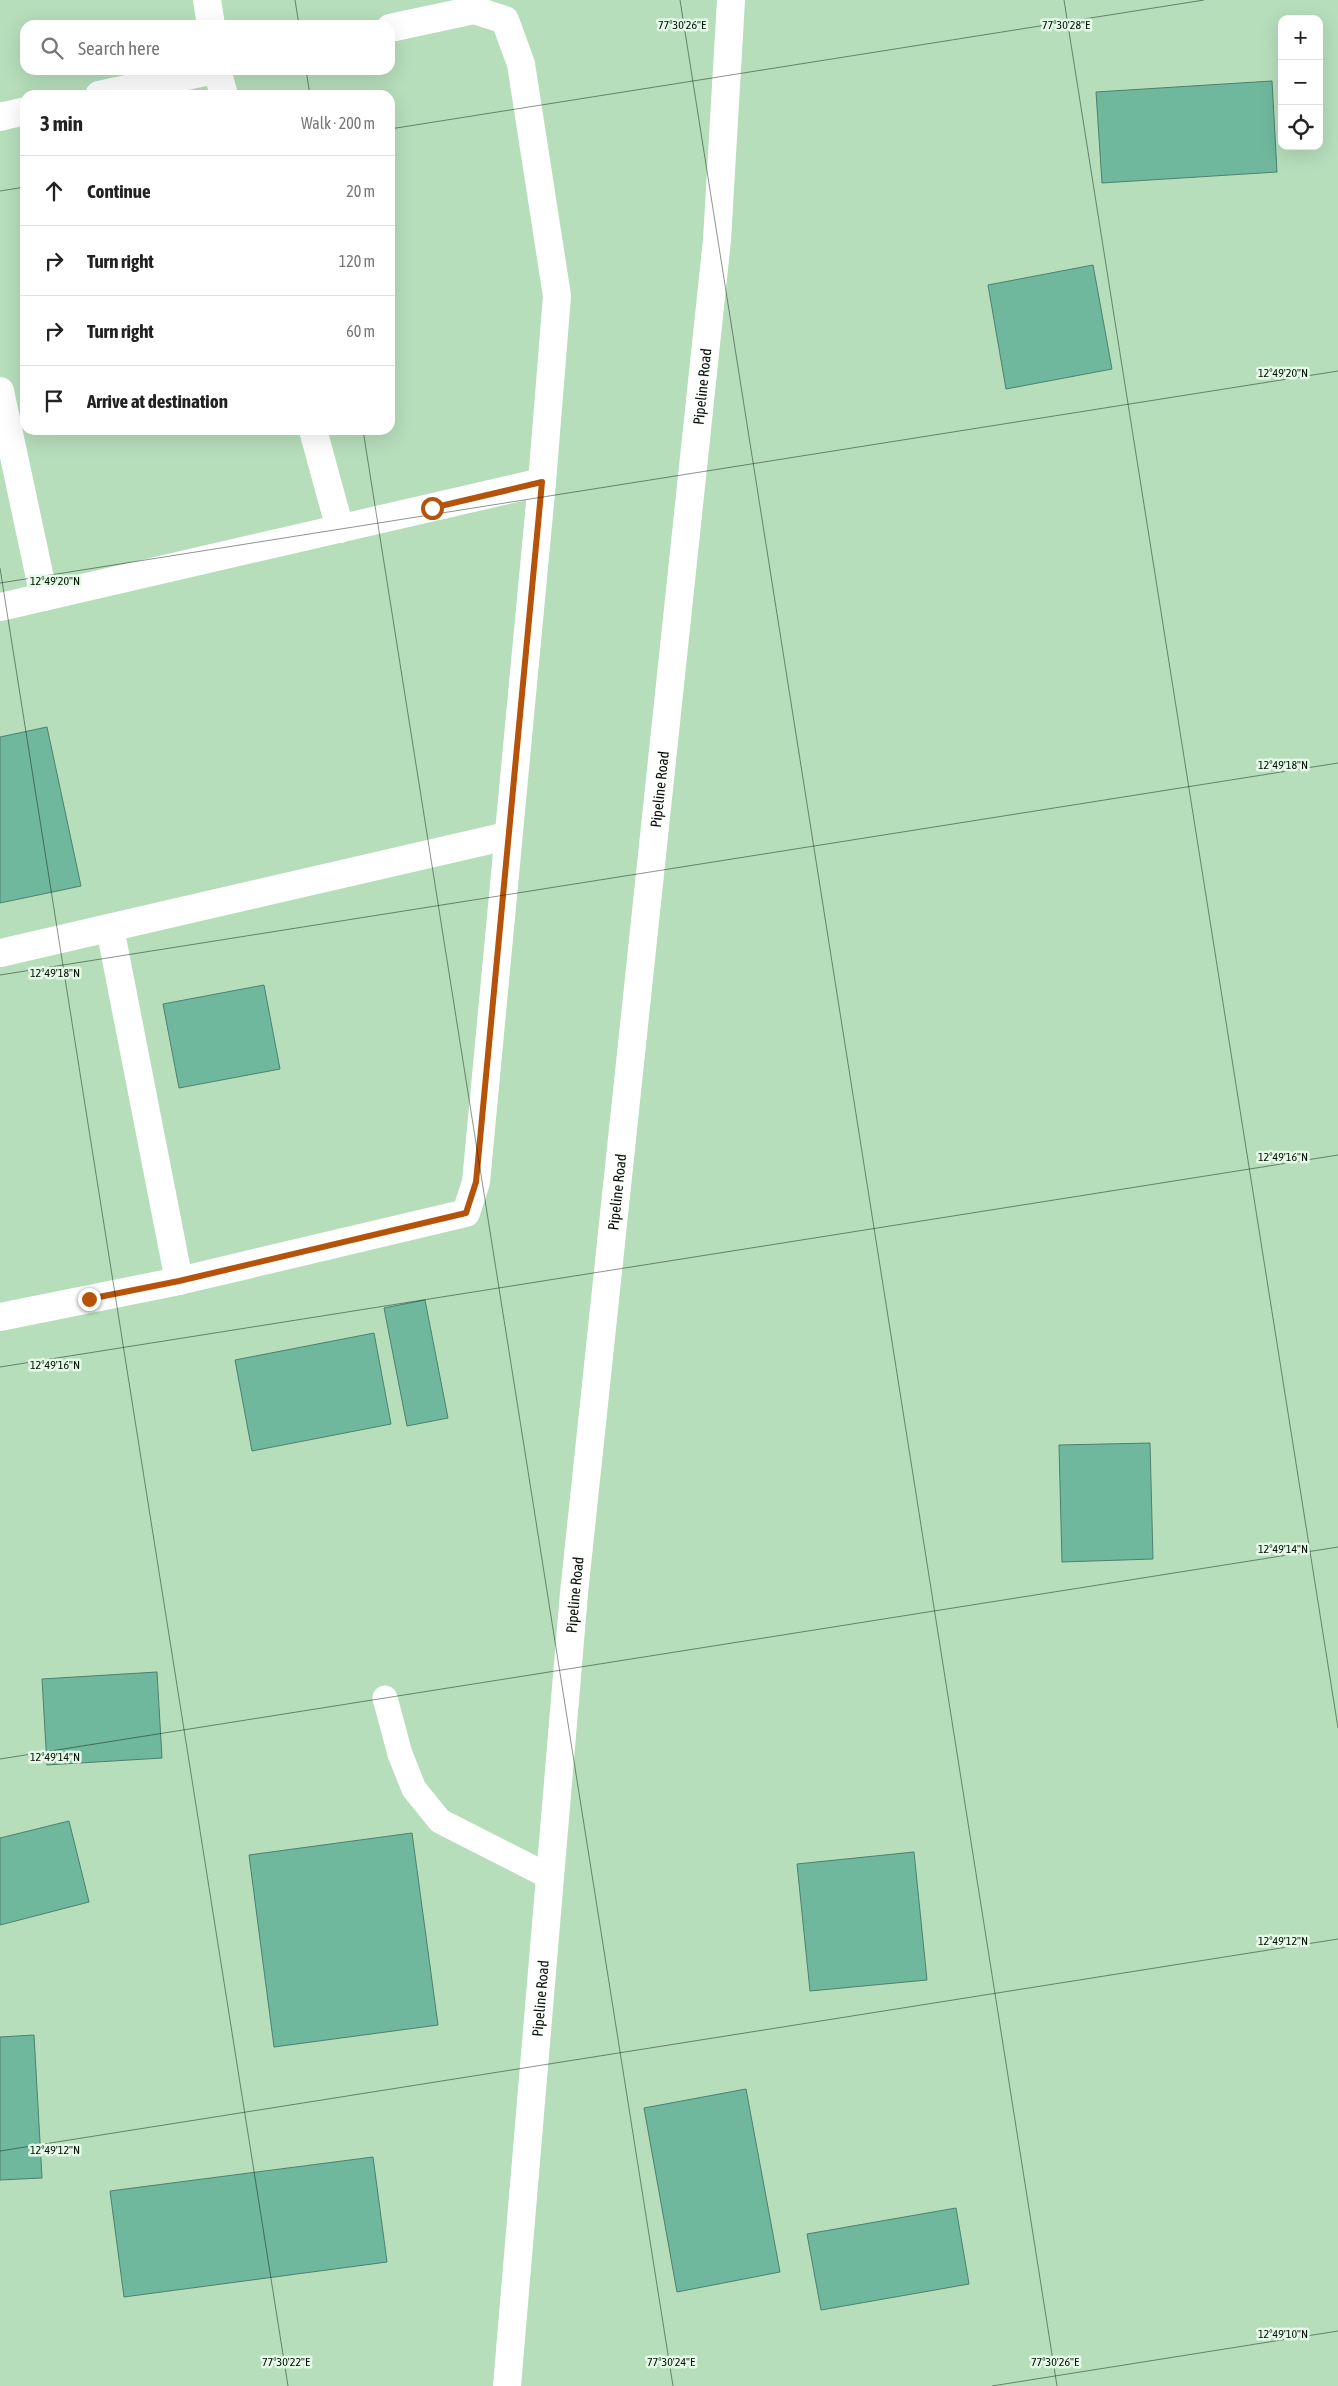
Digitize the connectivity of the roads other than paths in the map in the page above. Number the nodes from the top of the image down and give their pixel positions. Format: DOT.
graph roads {
  1 [pos="207,0"];
  2 [pos="731,0"];
  3 [pos="210,20"];
  4 [pos="395,27"];
  5 [pos="192,75"];
  6 [pos="217,75"];
  7 [pos="122,90"];
  8 [pos="222,90"];
  9 [pos="20,112"];
  10 [pos="0,117"];
  11 [pos="0,391"];
  12 [pos="315,435"];
  13 [pos="542,482"];
  14 [pos="340,529"];
  15 [pos="44,597"];
  16 [pos="0,607"];
  17 [pos="507,836"];
  18 [pos="110,928"];
  19 [pos="0,953"];
  20 [pos="179,1281"];
  21 [pos="0,1316"];
  22 [pos="384,1698"];
  23 [pos="550,1877"];
  24 [pos="507,2386"];
  1 -- 3 [label="street"];
  2 -- 23 [label="street, Pipeline Road"];
  4 -- 13 [label="street"];
  5 -- 7 [label="street"];
  6 -- 8 [label="street"];
  9 -- 10 [label="street"];
  11 -- 15 [label="street"];
  12 -- 14 [label="street"];
  13 -- 14 [label="street"];
  13 -- 17 [label="street"];
  14 -- 15 [label="street"];
  15 -- 16 [label="street"];
  17 -- 18 [label="street"];
  17 -- 20 [label="street"];
  18 -- 19 [label="street"];
  18 -- 20 [label="street"];
  20 -- 21 [label="street"];
  22 -- 23 [label="lane"];
  23 -- 24 [label="street, Pipeline Road"];
}
